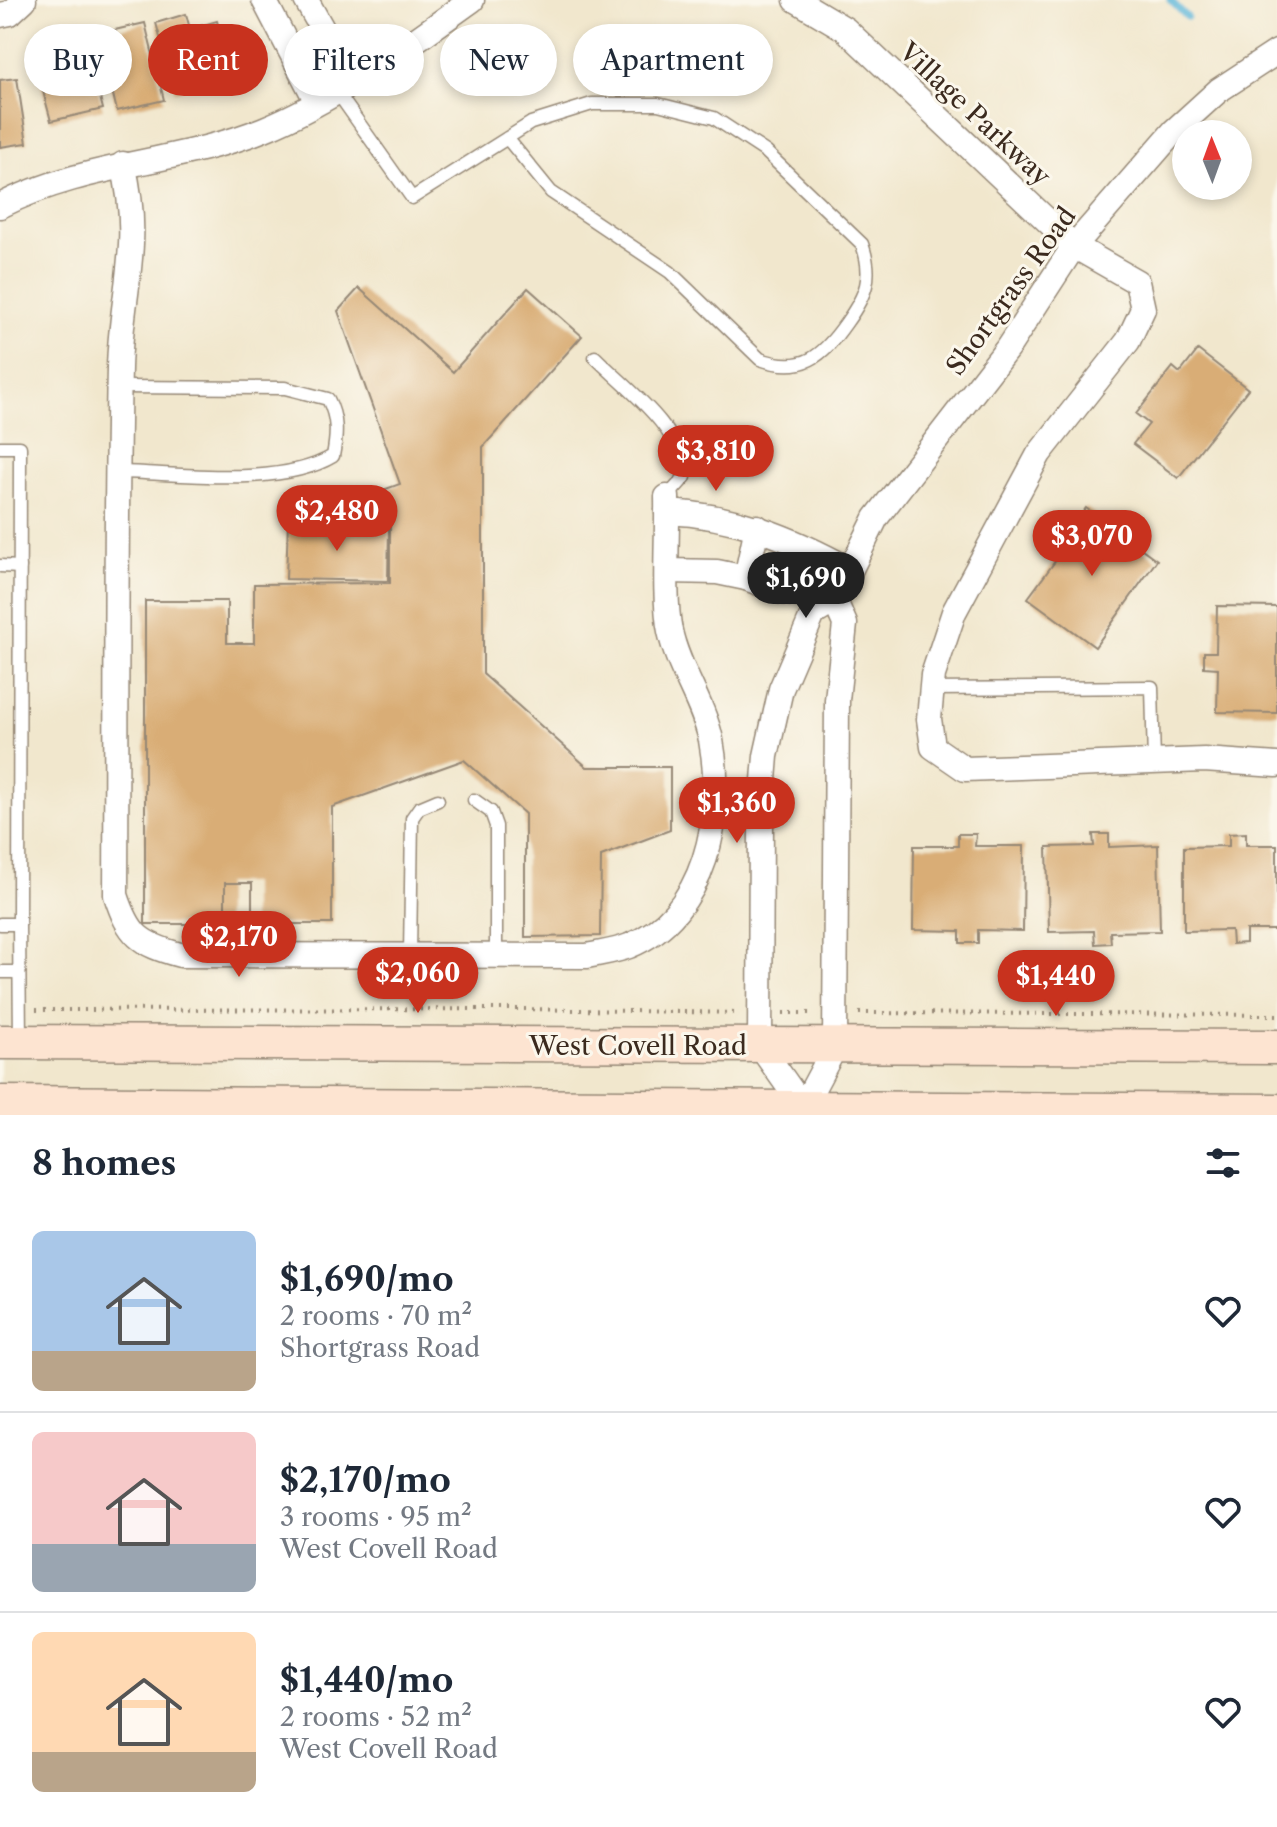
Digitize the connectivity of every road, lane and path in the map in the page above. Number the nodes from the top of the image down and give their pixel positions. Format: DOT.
graph roads {
  1 [pos="24,0"];
  2 [pos="264,0"];
  3 [pos="306,0"];
  4 [pos="472,0"];
  5 [pos="796,0"];
  6 [pos="0,15"];
  7 [pos="314,24"];
  8 [pos="284,26"];
  9 [pos="424,32"];
  10 [pos="1277,52"];
  11 [pos="327,96"];
  12 [pos="338,96"];
  13 [pos="507,138"];
  14 [pos="123,164"];
  15 [pos="0,206"];
  16 [pos="1074,246"];
  17 [pos="595,357"];
  18 [pos="119,387"];
  19 [pos="0,447"];
  20 [pos="119,472"];
  21 [pos="667,504"];
  22 [pos="757,527"];
  23 [pos="0,566"];
  24 [pos="20,567"];
  25 [pos="850,570"];
  26 [pos="668,571"];
  27 [pos="746,578"];
  28 [pos="835,601"];
  29 [pos="932,689"];
  30 [pos="1154,762"];
  31 [pos="1277,765"];
  32 [pos="438,800"];
  33 [pos="474,800"];
  34 [pos="0,924"];
  35 [pos="19,924"];
  36 [pos="410,955"];
  37 [pos="496,955"];
  38 [pos="0,972"];
  39 [pos="19,972"];
  40 [pos="834,1012"];
  41 [pos="1277,1015"];
  42 [pos="760,1030"];
  43 [pos="13,1031"];
  44 [pos="835,1047"];
  45 [pos="1277,1047"];
  46 [pos="0,1103"];
  47 [pos="803,1107"];
  48 [pos="1277,1111"];
  1 -- 6 [label="street"];
  2 -- 8 [label="street"];
  3 -- 7 [label="street"];
  4 -- 9 [label="street"];
  5 -- 16 [label="street, Village Parkway"];
  10 -- 16 [label="street, Shortgrass Road"];
  11 -- 14 [label="street"];
  12 -- 13 [label="lane"];
  13 -- 13 [label="lane"];
  14 -- 15 [label="street"];
  14 -- 18 [label="street"];
  16 -- 25 [label="street, Shortgrass Road"];
  16 -- 29 [label="street, Village Parkway"];
  17 -- 21 [label="lane"];
  18 -- 20 [label="street"];
  18 -- 20 [label="lane"];
  19 -- 24 [label="lane"];
  20 -- 36 [label="street"];
  21 -- 22 [label="street"];
  21 -- 26 [label="street"];
  22 -- 25 [label="street"];
  22 -- 27 [label="street"];
  23 -- 24 [label="lane"];
  24 -- 35 [label="lane"];
  25 -- 28 [label="street, Shortgrass Road"];
  26 -- 27 [label="street"];
  26 -- 37 [label="street"];
  27 -- 28 [label="street"];
  28 -- 40 [label="street"];
  28 -- 42 [label="street, Shortgrass Road"];
  29 -- 30 [label="street, Village Parkway"];
  29 -- 30 [label="lane"];
  30 -- 31 [label="street"];
  32 -- 36 [label="lane"];
  33 -- 37 [label="lane"];
  34 -- 35 [label="lane"];
  35 -- 39 [label="lane"];
  36 -- 37 [label="street"];
  38 -- 39 [label="lane"];
  39 -- 43 [label="lane"];
  40 -- 41 [label="path"];
  40 -- 42 [label="path"];
  40 -- 44 [label="street"];
  42 -- 43 [label="street, West Covell Road"];
  42 -- 43 [label="path"];
  42 -- 44 [label="street, West Covell Road"];
  42 -- 47 [label="street"];
  44 -- 45 [label="street, West Covell Road"];
  44 -- 47 [label="street"];
  46 -- 47 [label="street"];
  47 -- 48 [label="street"];
}
